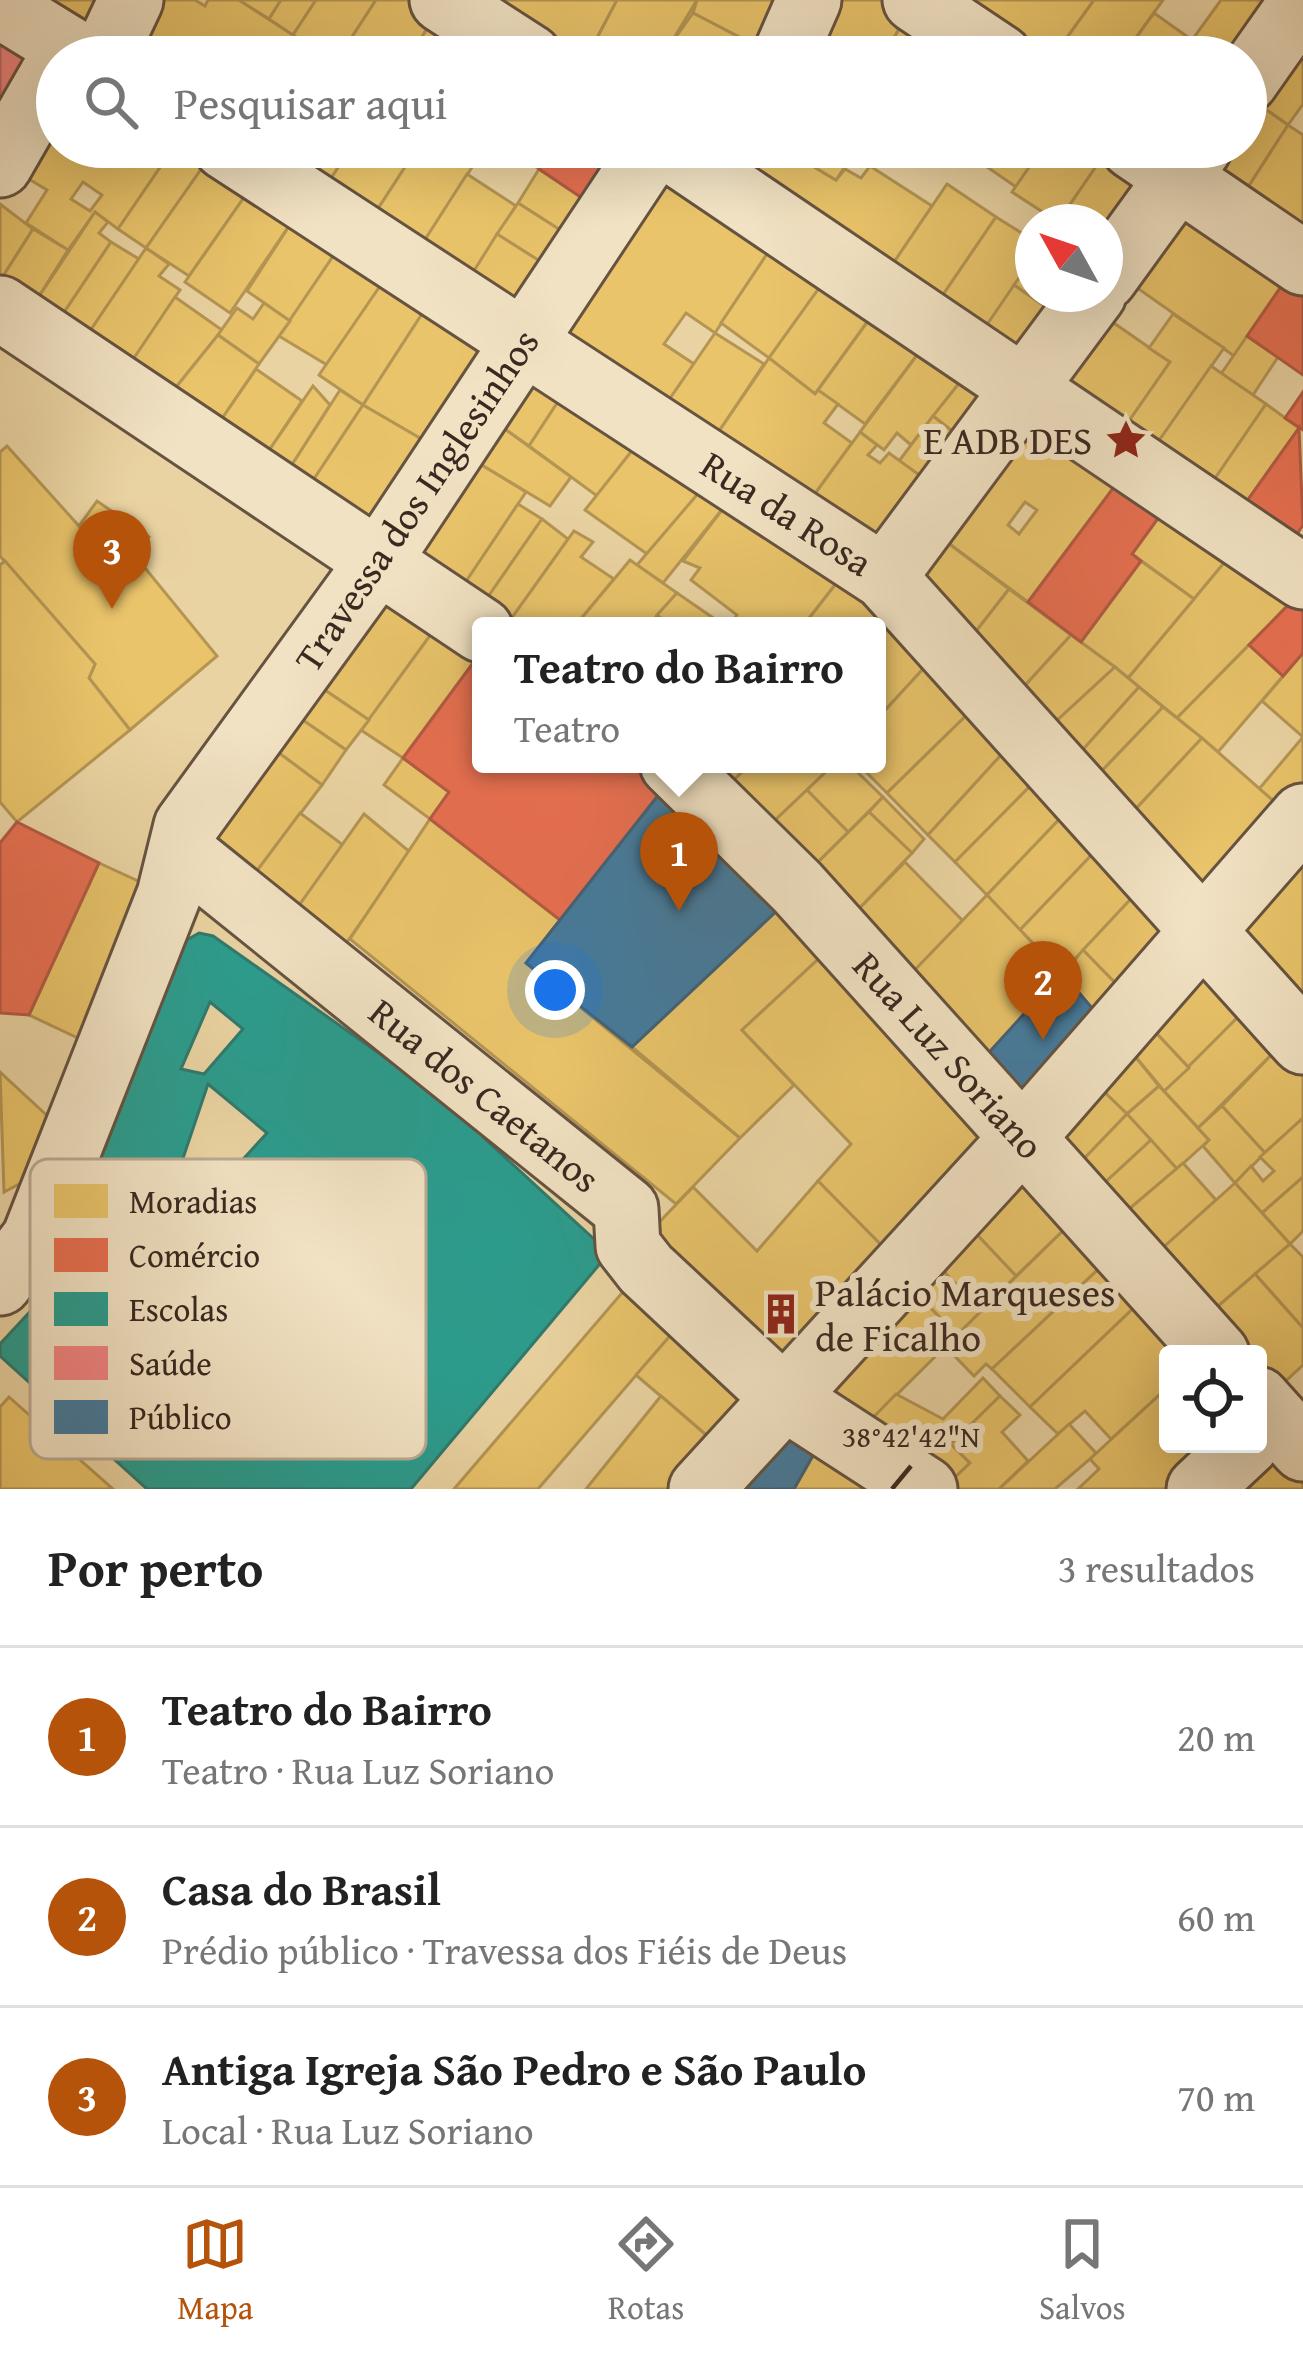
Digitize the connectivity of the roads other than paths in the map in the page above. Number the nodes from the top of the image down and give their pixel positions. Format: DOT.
graph roads {
  1 [pos="130,0"];
  2 [pos="442,0"];
  3 [pos="809,0"];
  4 [pos="915,0"];
  5 [pos="1303,0"];
  6 [pos="0,6"];
  7 [pos="44,36"];
  8 [pos="95,36"];
  9 [pos="498,36"];
  10 [pos="793,36"];
  11 [pos="969,36"];
  12 [pos="1267,51"];
  13 [pos="36,113"];
  14 [pos="0,165"];
  15 [pos="258,168"];
  16 [pos="639,168"];
  17 [pos="736,168"];
  18 [pos="1164,168"];
  19 [pos="1184,168"];
  20 [pos="1123,244"];
  21 [pos="1303,263"];
  22 [pos="0,308"];
  23 [pos="1081,312"];
  24 [pos="524,340"];
  25 [pos="1025,389"];
  26 [pos="380,560"];
  27 [pos="884,577"];
  28 [pos="1303,577"];
  29 [pos="472,624"];
  30 [pos="681,773"];
  31 [pos="1303,816"];
  32 [pos="182,851"];
  33 [pos="1204,928"];
  34 [pos="1303,1042"];
  35 [pos="1022,1137"];
  36 [pos="47,1159"];
  37 [pos="30,1199"];
  38 [pos="11,1242"];
  39 [pos="1209,1345"];
  40 [pos="783,1397"];
  41 [pos="1274,1423"];
  42 [pos="701,1489"];
  43 [pos="925,1489"];
  44 [pos="1199,1489"];
  1 -- 8 [label="street"];
  2 -- 9 [label="street"];
  3 -- 10 [label="street"];
  4 -- 11 [label="street"];
  5 -- 12 [label="street"];
  6 -- 7 [label="street"];
  13 -- 14 [label="street"];
  15 -- 24 [label="street, Rua da Rosa"];
  16 -- 24 [label="street, Travessa dos Inglesinhos"];
  17 -- 25 [label="street"];
  18 -- 20 [label="street"];
  19 -- 21 [label="street"];
  22 -- 26 [label="street"];
  23 -- 25 [label="street"];
  24 -- 26 [label="street, Travessa dos Inglesinhos"];
  24 -- 27 [label="street, Rua da Rosa"];
  25 -- 27 [label="street"];
  25 -- 28 [label="street"];
  26 -- 29 [label="street"];
  26 -- 32 [label="street, Travessa dos Inglesinhos"];
  27 -- 33 [label="street, Rua da Rosa"];
  30 -- 35 [label="street, Rua Luz Soriano"];
  31 -- 33 [label="street"];
  32 -- 36 [label="street, Travessa dos Inglesinhos"];
  32 -- 40 [label="street, Rua dos Caetanos"];
  33 -- 34 [label="street, Rua da Rosa"];
  33 -- 35 [label="street"];
  35 -- 39 [label="street, Rua Luz Soriano"];
  35 -- 40 [label="street"];
  37 -- 38 [label="street, Travessa dos Inglesinhos"];
  40 -- 42 [label="street"];
  40 -- 43 [label="street, Rua dos Caetanos"];
  41 -- 44 [label="street"];
}
